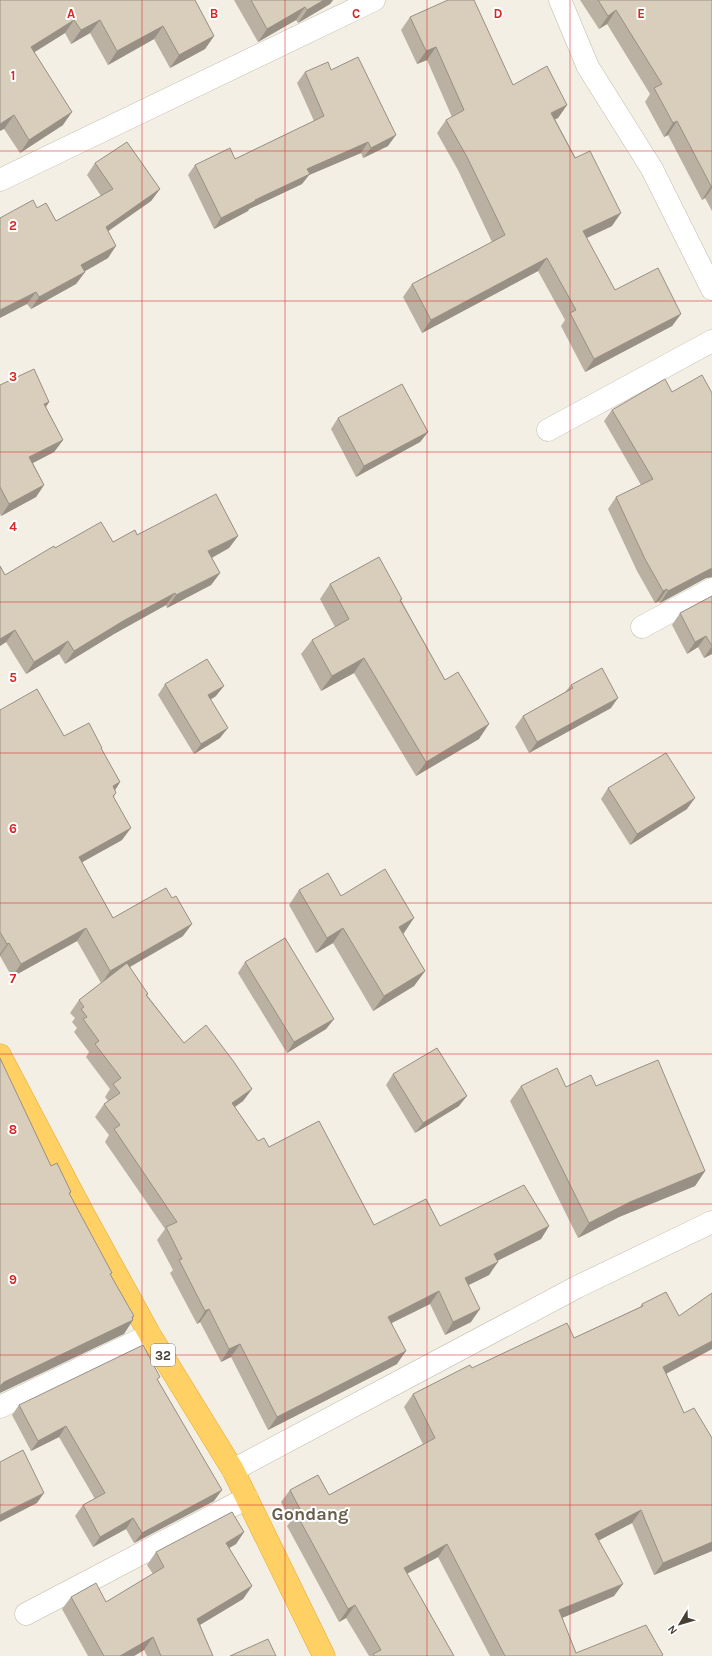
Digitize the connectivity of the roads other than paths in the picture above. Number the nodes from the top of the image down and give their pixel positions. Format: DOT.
graph roads {
  1 [pos="374,0"];
  2 [pos="560,0"];
  3 [pos="0,180"];
  4 [pos="712,288"];
  5 [pos="712,341"];
  6 [pos="548,430"];
  7 [pos="712,589"];
  8 [pos="642,627"];
  9 [pos="0,1055"];
  10 [pos="712,1222"];
  11 [pos="150,1335"];
  12 [pos="0,1407"];
  13 [pos="234,1470"];
  14 [pos="247,1498"];
  15 [pos="26,1614"];
  16 [pos="324,1656"];
  1 -- 3 [label="street"];
  2 -- 4 [label="street"];
  5 -- 6 [label="street"];
  7 -- 8 [label="street"];
  9 -- 11 [label="highway, 32"];
  10 -- 13 [label="street"];
  11 -- 12 [label="street"];
  11 -- 13 [label="highway, 32"];
  13 -- 14 [label="highway, 32"];
  14 -- 15 [label="street"];
  14 -- 16 [label="highway, 32"];
}
